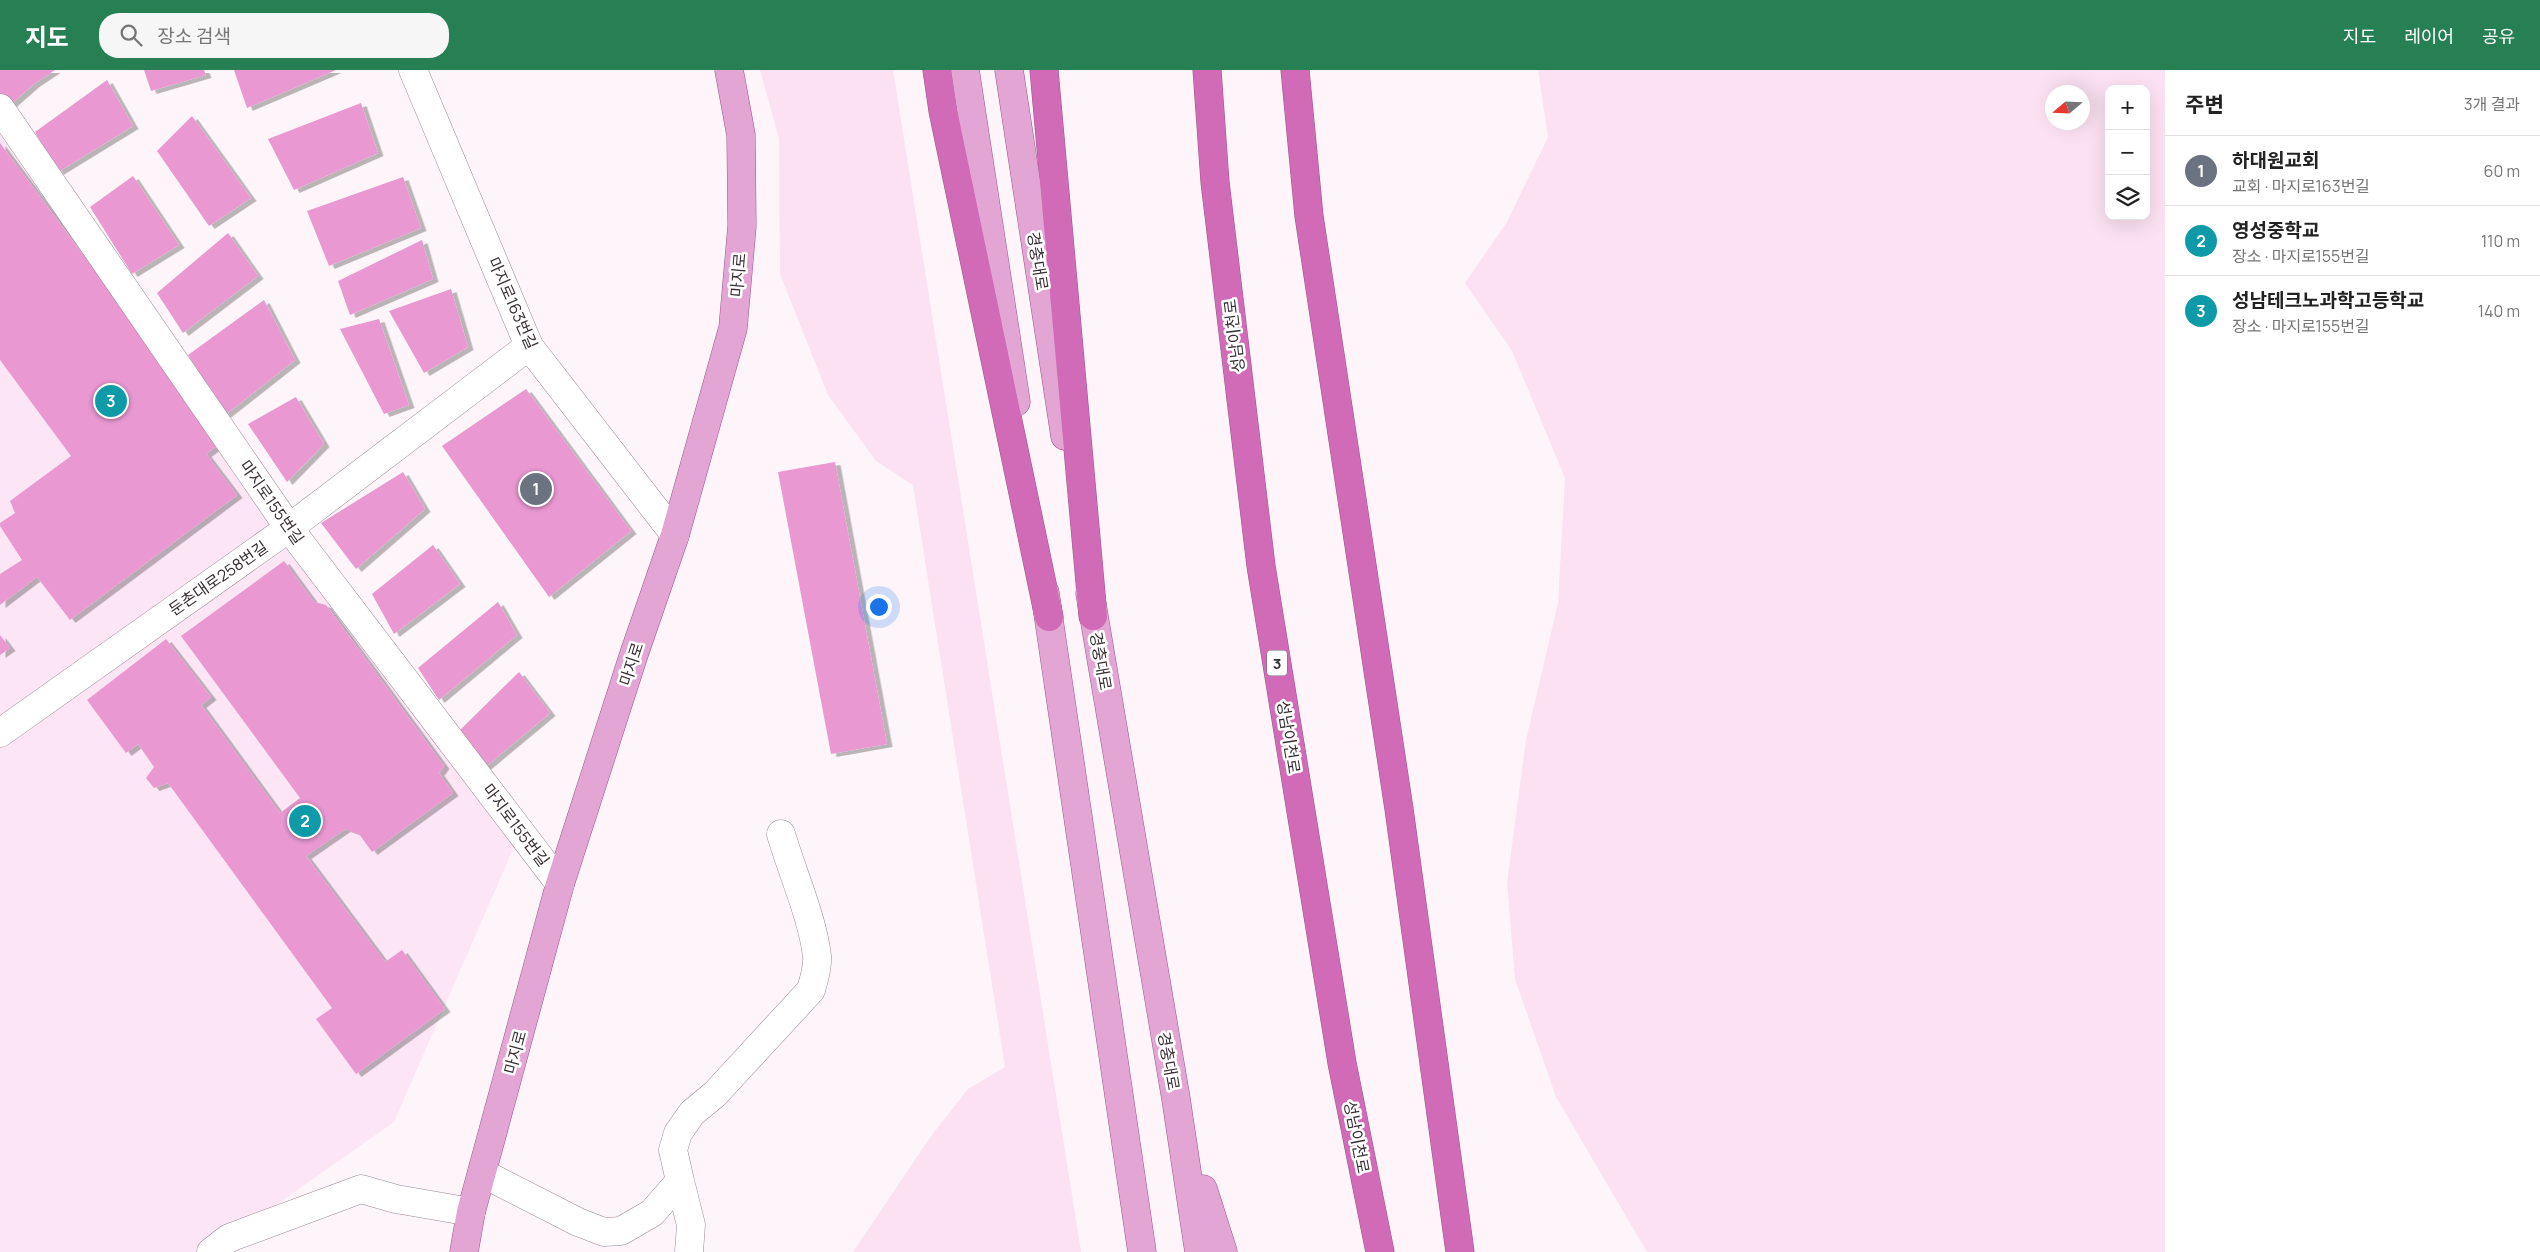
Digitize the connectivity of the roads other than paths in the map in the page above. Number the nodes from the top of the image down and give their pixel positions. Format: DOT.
graph roads {
  1 [pos="413,70"];
  2 [pos="729,70"];
  3 [pos="937,70"];
  4 [pos="965,70"];
  5 [pos="1009,70"];
  6 [pos="1044,70"];
  7 [pos="1208,70"];
  8 [pos="1294,70"];
  9 [pos="0,108"];
  10 [pos="529,346"];
  11 [pos="289,528"];
  12 [pos="675,535"];
  13 [pos="1049,616"];
  14 [pos="1093,616"];
  15 [pos="0,733"];
  16 [pos="781,834"];
  17 [pos="560,884"];
  18 [pos="1176,1099"];
  19 [pos="482,1173"];
  20 [pos="680,1181"];
  21 [pos="471,1212"];
  22 [pos="211,1252"];
  23 [pos="464,1252"];
  24 [pos="689,1252"];
  25 [pos="1142,1252"];
  26 [pos="1199,1252"];
  27 [pos="1223,1252"];
  28 [pos="1380,1252"];
  29 [pos="1460,1252"];
  1 -- 10 [label="street, 마지로163번길"];
  2 -- 12 [label="main road, 마지로"];
  3 -- 13 [label="highway"];
  4 -- 13 [label="main road"];
  5 -- 14 [label="main road, 경충대로"];
  6 -- 14 [label="highway"];
  7 -- 28 [label="highway, 성남이천로 / 3"];
  8 -- 29 [label="highway"];
  9 -- 11 [label="street, 마지로155번길"];
  10 -- 11 [label="street, 둔촌대로258번길"];
  10 -- 12 [label="street, 마지로163번길"];
  11 -- 15 [label="street, 둔촌대로258번길"];
  11 -- 17 [label="street, 마지로155번길"];
  12 -- 17 [label="main road, 마지로"];
  13 -- 25 [label="main road"];
  14 -- 18 [label="main road, 경충대로"];
  16 -- 20 [label="street"];
  17 -- 19 [label="main road, 마지로"];
  18 -- 26 [label="main road, 경충대로"];
  18 -- 27 [label="main road"];
  19 -- 20 [label="street"];
  19 -- 21 [label="main road, 마지로"];
  20 -- 24 [label="street"];
  21 -- 22 [label="street"];
  21 -- 23 [label="main road, 마지로"];
}
